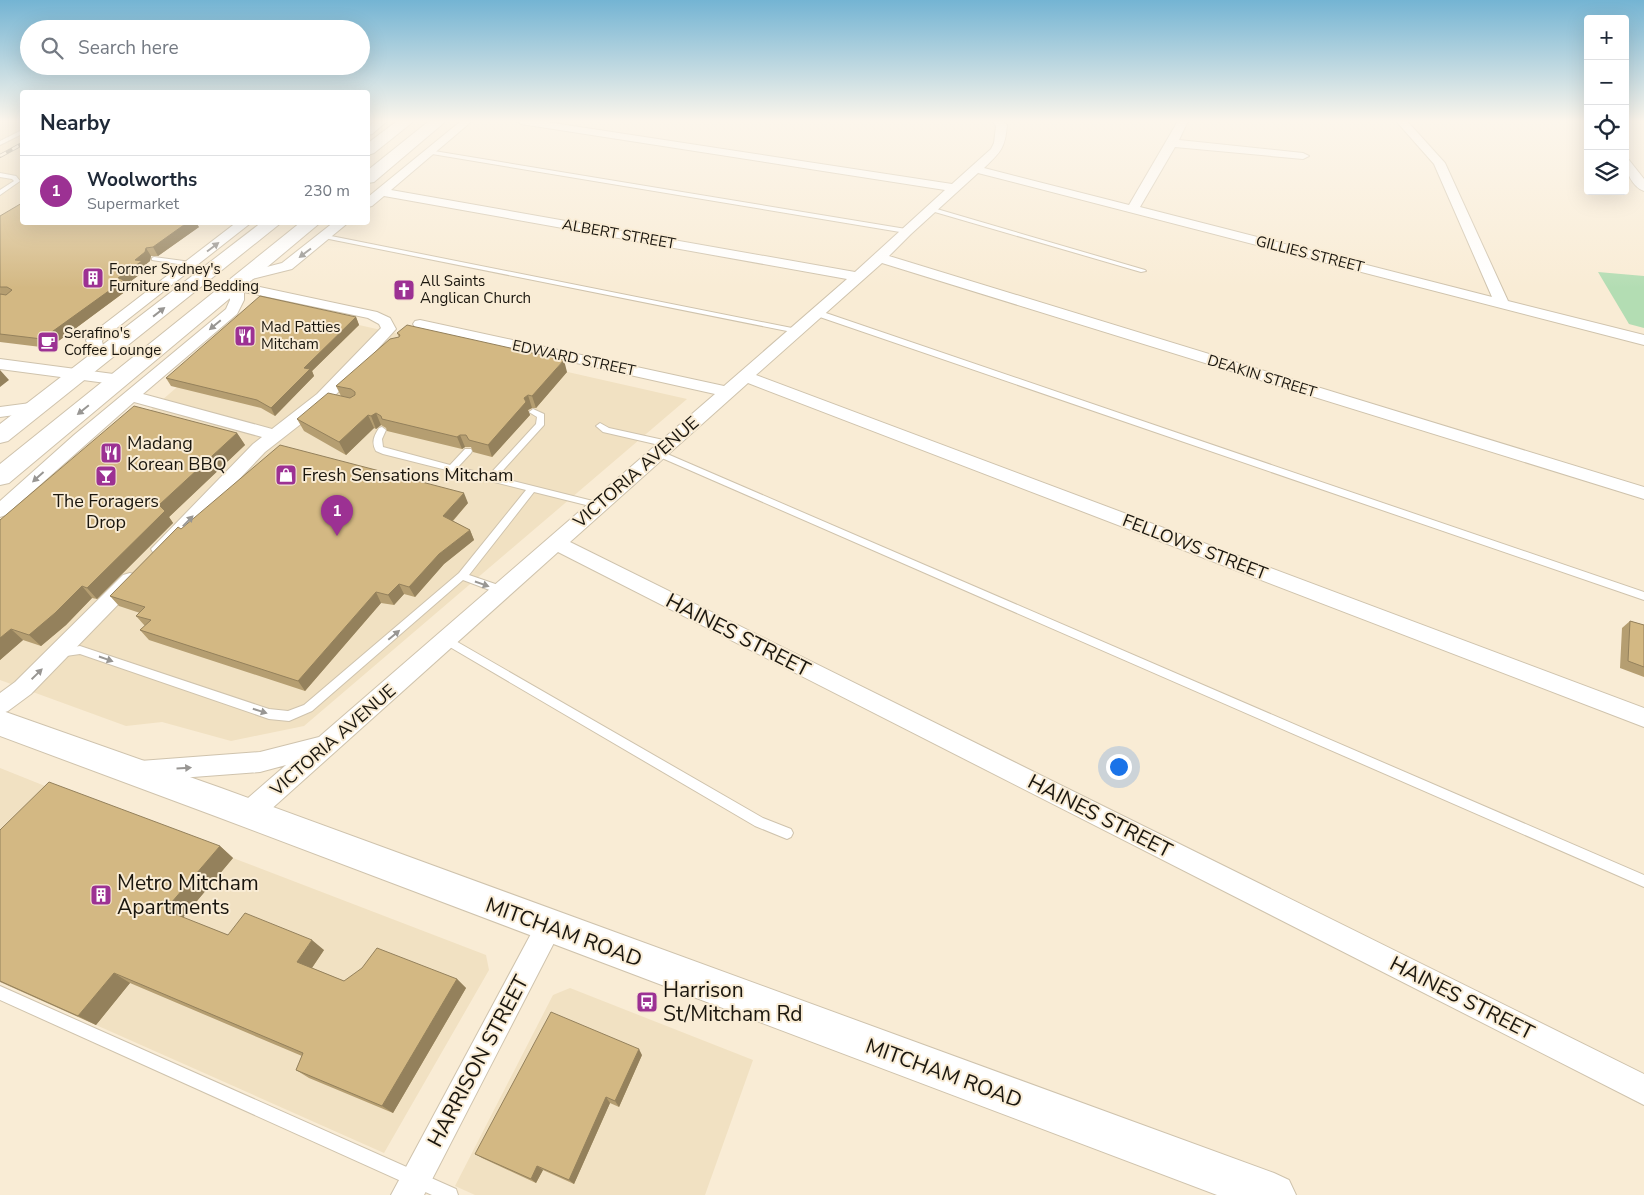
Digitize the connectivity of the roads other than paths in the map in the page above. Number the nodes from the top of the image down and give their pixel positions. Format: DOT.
graph roads {
  1 [pos="12,177"];
  2 [pos="399,177"];
  3 [pos="580,177"];
  4 [pos="881,177"];
  5 [pos="966,177"];
  6 [pos="1006,177"];
  7 [pos="1152,177"];
  8 [pos="1445,177"];
  9 [pos="954,188"];
  10 [pos="381,192"];
  11 [pos="0,193"];
  12 [pos="370,200"];
  13 [pos="930,209"];
  14 [pos="1133,209"];
  15 [pos="242,225"];
  16 [pos="270,225"];
  17 [pos="334,225"];
  18 [pos="319,230"];
  19 [pos="906,230"];
  20 [pos="880,258"];
  21 [pos="154,259"];
  22 [pos="191,264"];
  23 [pos="1143,271"];
  24 [pos="858,277"];
  25 [pos="242,281"];
  26 [pos="1502,304"];
  27 [pos="817,313"];
  28 [pos="420,324"];
  29 [pos="797,331"];
  30 [pos="1644,340"];
  31 [pos="98,359"];
  32 [pos="0,364"];
  33 [pos="79,374"];
  34 [pos="746,377"];
  35 [pos="126,388"];
  36 [pos="728,392"];
  37 [pos="38,407"];
  38 [pos="0,412"];
  39 [pos="532,412"];
  40 [pos="600,426"];
  41 [pos="382,430"];
  42 [pos="274,435"];
  43 [pos="0,436"];
  44 [pos="80,440"];
  45 [pos="663,448"];
  46 [pos="468,451"];
  47 [pos="452,468"];
  48 [pos="6,472"];
  49 [pos="491,478"];
  50 [pos="532,489"];
  51 [pos="1644,493"];
  52 [pos="598,505"];
  53 [pos="0,511"];
  54 [pos="556,543"];
  55 [pos="462,576"];
  56 [pos="503,591"];
  57 [pos="1644,596"];
  58 [pos="446,640"];
  59 [pos="59,653"];
  60 [pos="0,705"];
  61 [pos="1644,718"];
  62 [pos="0,723"];
  63 [pos="327,746"];
  64 [pos="136,772"];
  65 [pos="249,813"];
  66 [pos="788,833"];
  67 [pos="1644,880"];
  68 [pos="549,926"];
  69 [pos="0,993"];
  70 [pos="1644,1090"];
  71 [pos="411,1187"];
  72 [pos="450,1195"];
  73 [pos="1274,1195"];
  1 -- 11 [label="lane"];
  2 -- 10 [label="street"];
  3 -- 19 [label="lane"];
  4 -- 9 [label="street"];
  5 -- 9 [label="street, VICTORIA AVENUE"];
  6 -- 14 [label="street, GILLIES STREET"];
  7 -- 14 [label="street"];
  8 -- 26 [label="street"];
  9 -- 13 [label="street, VICTORIA AVENUE"];
  10 -- 12 [label="street"];
  10 -- 24 [label="street, ALBERT STREET"];
  13 -- 19 [label="street, VICTORIA AVENUE"];
  13 -- 23 [label="lane"];
  14 -- 26 [label="street, GILLIES STREET"];
  22 -- 15 [label="street, one-way"];
  31 -- 16 [label="main road, one-way"];
  17 -- 18 [label="street"];
  18 -- 25 [label="main road, one-way"];
  18 -- 29 [label="lane"];
  19 -- 20 [label="street, VICTORIA AVENUE"];
  20 -- 24 [label="street, VICTORIA AVENUE"];
  20 -- 51 [label="street, DEAKIN STREET"];
  21 -- 22 [label="lane"];
  22 -- 31 [label="street"];
  24 -- 27 [label="street, VICTORIA AVENUE"];
  25 -- 35 [label="main road, one-way"];
  25 -- 42 [label="street"];
  26 -- 30 [label="street, GILLIES STREET"];
  27 -- 29 [label="street, VICTORIA AVENUE"];
  27 -- 57 [label="lane"];
  28 -- 36 [label="street, EDWARD STREET"];
  29 -- 34 [label="street, VICTORIA AVENUE"];
  31 -- 33 [label="main road"];
  32 -- 33 [label="street"];
  33 -- 35 [label="street"];
  33 -- 37 [label="main road"];
  34 -- 36 [label="street, VICTORIA AVENUE"];
  34 -- 61 [label="street, FELLOWS STREET"];
  35 -- 42 [label="street"];
  35 -- 44 [label="street"];
  35 -- 48 [label="main road, one-way"];
  36 -- 45 [label="street, VICTORIA AVENUE"];
  37 -- 38 [label="street"];
  37 -- 43 [label="main road"];
  39 -- 49 [label="lane"];
  40 -- 45 [label="lane"];
  41 -- 47 [label="lane"];
  59 -- 42 [label="street, one-way"];
  44 -- 48 [label="street"];
  44 -- 53 [label="street, one-way"];
  45 -- 52 [label="street, VICTORIA AVENUE"];
  45 -- 67 [label="lane"];
  46 -- 47 [label="lane"];
  47 -- 49 [label="lane"];
  49 -- 50 [label="lane"];
  50 -- 52 [label="lane"];
  50 -- 55 [label="lane"];
  52 -- 54 [label="street, VICTORIA AVENUE"];
  54 -- 56 [label="street, VICTORIA AVENUE"];
  54 -- 70 [label="street, HAINES STREET"];
  55 -- 56 [label="lane, one-way"];
  59 -- 55 [label="lane, one-way"];
  56 -- 58 [label="street, VICTORIA AVENUE"];
  58 -- 63 [label="street, VICTORIA AVENUE"];
  58 -- 66 [label="lane"];
  60 -- 59 [label="street, one-way"];
  62 -- 64 [label="main road, MITCHAM ROAD"];
  64 -- 63 [label="street, MITCHAM ROAD, one-way"];
  63 -- 65 [label="street, VICTORIA AVENUE"];
  64 -- 65 [label="main road, MITCHAM ROAD"];
  65 -- 68 [label="main road, MITCHAM ROAD"];
  68 -- 71 [label="street, HARRISON STREET"];
  68 -- 73 [label="main road, MITCHAM ROAD"];
  69 -- 71 [label="lane"];
  71 -- 72 [label="lane"];
}
